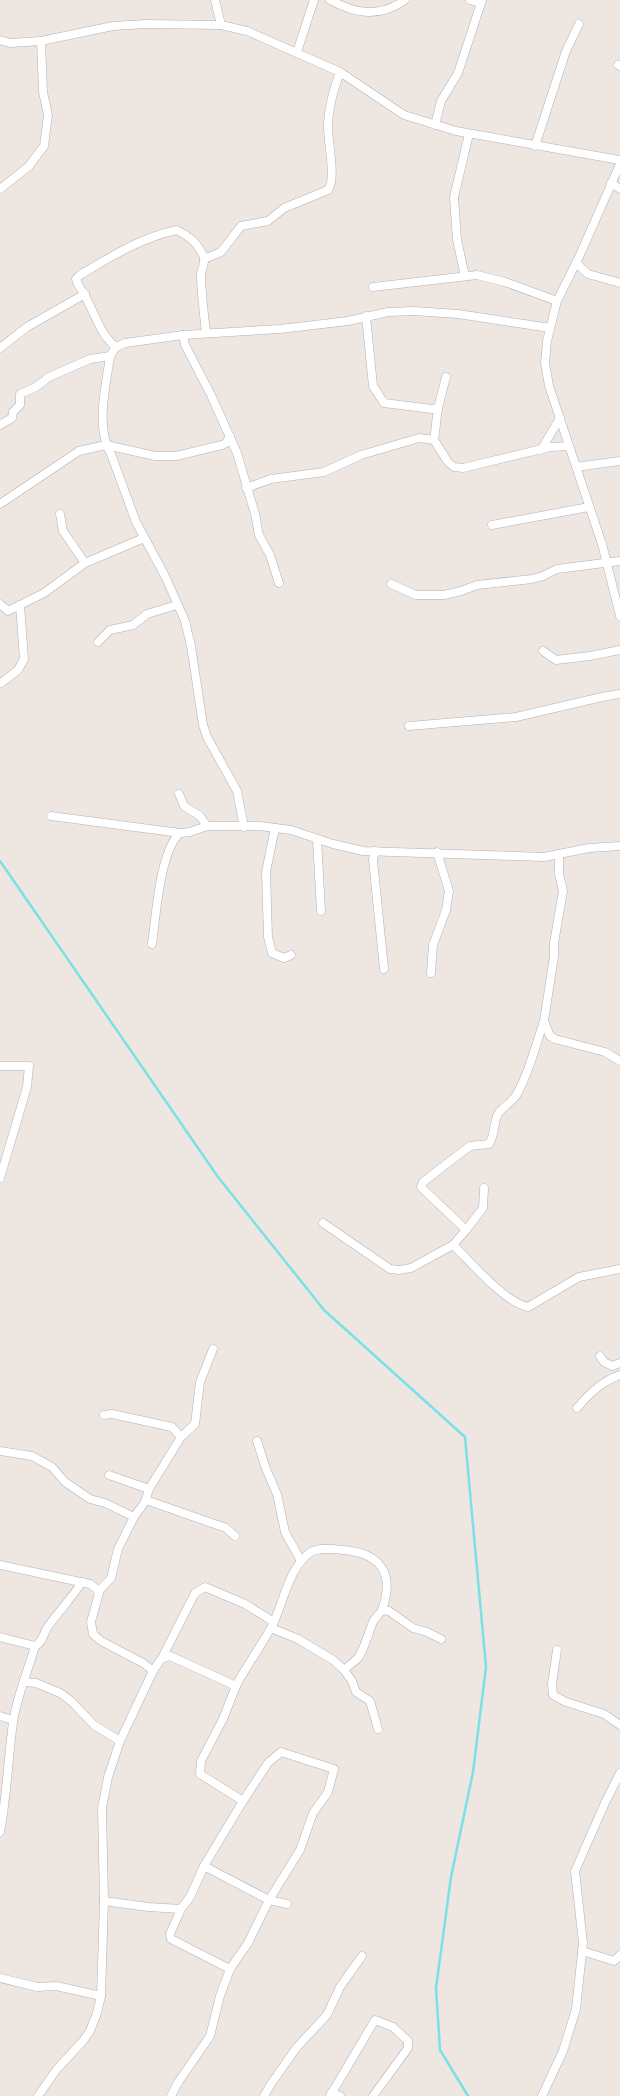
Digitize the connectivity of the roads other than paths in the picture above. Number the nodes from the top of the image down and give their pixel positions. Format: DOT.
graph roads {
  1 [pos="215,0"];
  2 [pos="314,0"];
  3 [pos="330,0"];
  4 [pos="405,0"];
  5 [pos="470,0"];
  6 [pos="481,1"];
  7 [pos="579,24"];
  8 [pos="221,25"];
  9 [pos="0,40"];
  10 [pos="41,41"];
  11 [pos="297,52"];
  12 [pos="340,72"];
  13 [pos="435,126"];
  14 [pos="469,134"];
  15 [pos="535,146"];
  16 [pos="620,160"];
  17 [pos="620,164"];
  18 [pos="611,183"];
  19 [pos="0,189"];
  20 [pos="620,189"];
  21 [pos="204,259"];
  22 [pos="576,263"];
  23 [pos="465,276"];
  24 [pos="620,283"];
  25 [pos="373,287"];
  26 [pos="85,294"];
  27 [pos="557,301"];
  28 [pos="366,316"];
  29 [pos="550,328"];
  30 [pos="206,333"];
  31 [pos="183,334"];
  32 [pos="116,347"];
  33 [pos="0,348"];
  34 [pos="110,356"];
  35 [pos="446,377"];
  36 [pos="438,408"];
  37 [pos="560,418"];
  38 [pos="0,425"];
  39 [pos="230,436"];
  40 [pos="434,440"];
  41 [pos="106,445"];
  42 [pos="569,446"];
  43 [pos="542,450"];
  44 [pos="620,461"];
  45 [pos="576,467"];
  46 [pos="246,488"];
  47 [pos="0,504"];
  48 [pos="589,507"];
  49 [pos="60,514"];
  50 [pos="492,525"];
  51 [pos="144,538"];
  52 [pos="620,561"];
  53 [pos="85,563"];
  54 [pos="607,563"];
  55 [pos="279,583"];
  56 [pos="391,584"];
  57 [pos="0,604"];
  58 [pos="20,605"];
  59 [pos="177,605"];
  60 [pos="620,616"];
  61 [pos="98,642"];
  62 [pos="620,650"];
  63 [pos="543,651"];
  64 [pos="1,683"];
  65 [pos="620,694"];
  66 [pos="409,726"];
  67 [pos="179,794"];
  68 [pos="51,816"];
  69 [pos="207,826"];
  70 [pos="244,827"];
  71 [pos="275,828"];
  72 [pos="180,833"];
  73 [pos="317,838"];
  74 [pos="620,846"];
  75 [pos="375,851"];
  76 [pos="437,852"];
  77 [pos="559,854"];
  78 [pos="321,911"];
  79 [pos="152,944"];
  80 [pos="291,955"];
  81 [pos="384,969"];
  82 [pos="431,973"];
  83 [pos="544,1021"];
  84 [pos="620,1061"];
  85 [pos="0,1066"];
  86 [pos="0,1178"];
  87 [pos="484,1188"];
  88 [pos="323,1223"];
  89 [pos="466,1230"];
  90 [pos="453,1245"];
  91 [pos="620,1269"];
  92 [pos="213,1349"];
  93 [pos="600,1356"];
  94 [pos="620,1363"];
  95 [pos="620,1375"];
  96 [pos="577,1408"];
  97 [pos="104,1415"];
  98 [pos="181,1437"];
  99 [pos="257,1441"];
  100 [pos="0,1451"];
  101 [pos="109,1475"];
  102 [pos="149,1489"];
  103 [pos="146,1500"];
  104 [pos="134,1517"];
  105 [pos="236,1536"];
  106 [pos="301,1562"];
  107 [pos="0,1565"];
  108 [pos="82,1582"];
  109 [pos="98,1592"];
  110 [pos="382,1610"];
  111 [pos="272,1625"];
  112 [pos="0,1637"];
  113 [pos="441,1639"];
  114 [pos="35,1646"];
  115 [pos="557,1650"];
  116 [pos="162,1658"];
  117 [pos="344,1670"];
  118 [pos="153,1671"];
  119 [pos="24,1682"];
  120 [pos="236,1686"];
  121 [pos="0,1716"];
  122 [pos="13,1720"];
  123 [pos="620,1725"];
  124 [pos="378,1728"];
  125 [pos="120,1741"];
  126 [pos="620,1773"];
  127 [pos="243,1801"];
  128 [pos="1,1819"];
  129 [pos="0,1832"];
  130 [pos="204,1866"];
  131 [pos="269,1900"];
  132 [pos="104,1901"];
  133 [pos="287,1904"];
  134 [pos="180,1909"];
  135 [pos="582,1951"];
  136 [pos="362,1956"];
  137 [pos="618,1960"];
  138 [pos="230,1969"];
  139 [pos="0,1978"];
  140 [pos="101,1996"];
  141 [pos="334,2095"];
  142 [pos="38,2096"];
  143 [pos="171,2096"];
  144 [pos="264,2096"];
  145 [pos="373,2096"];
  146 [pos="542,2096"];
  1 -- 8 [label="street"];
  2 -- 11 [label="street"];
  3 -- 4 [label="street"];
  5 -- 6 [label="street"];
  6 -- 13 [label="street"];
  7 -- 15 [label="street"];
  8 -- 10 [label="street"];
  8 -- 11 [label="street"];
  9 -- 10 [label="street"];
  10 -- 19 [label="street"];
  11 -- 12 [label="street"];
  12 -- 13 [label="street"];
  12 -- 21 [label="street"];
  13 -- 14 [label="street"];
  14 -- 15 [label="street"];
  14 -- 23 [label="street"];
  15 -- 16 [label="street"];
  17 -- 18 [label="street"];
  18 -- 20 [label="street"];
  18 -- 22 [label="street"];
  21 -- 26 [label="street"];
  21 -- 30 [label="street"];
  22 -- 24 [label="street"];
  22 -- 27 [label="street"];
  23 -- 25 [label="street"];
  23 -- 27 [label="street"];
  26 -- 32 [label="street"];
  26 -- 33 [label="street"];
  27 -- 29 [label="street"];
  28 -- 29 [label="street"];
  28 -- 30 [label="street"];
  28 -- 36 [label="street"];
  29 -- 37 [label="street"];
  30 -- 31 [label="street"];
  31 -- 32 [label="street"];
  31 -- 39 [label="street"];
  32 -- 34 [label="street"];
  34 -- 38 [label="street"];
  34 -- 41 [label="street"];
  35 -- 36 [label="street"];
  36 -- 40 [label="street"];
  37 -- 42 [label="street"];
  37 -- 43 [label="street"];
  39 -- 41 [label="street"];
  39 -- 46 [label="street"];
  40 -- 43 [label="street"];
  40 -- 46 [label="street"];
  41 -- 47 [label="street"];
  41 -- 51 [label="street"];
  42 -- 43 [label="street"];
  42 -- 45 [label="street"];
  44 -- 45 [label="street"];
  45 -- 48 [label="street"];
  46 -- 55 [label="street"];
  48 -- 50 [label="street"];
  48 -- 54 [label="street"];
  49 -- 53 [label="street"];
  51 -- 53 [label="street"];
  51 -- 59 [label="street"];
  52 -- 54 [label="street"];
  53 -- 58 [label="street"];
  54 -- 56 [label="street"];
  54 -- 60 [label="street"];
  57 -- 58 [label="street"];
  58 -- 64 [label="street"];
  59 -- 61 [label="street"];
  59 -- 70 [label="street"];
  62 -- 63 [label="street"];
  65 -- 66 [label="street"];
  67 -- 69 [label="street"];
  68 -- 72 [label="street"];
  69 -- 70 [label="street"];
  69 -- 72 [label="street"];
  70 -- 71 [label="street"];
  71 -- 73 [label="street"];
  71 -- 80 [label="street"];
  72 -- 79 [label="street"];
  73 -- 75 [label="street"];
  73 -- 78 [label="street"];
  74 -- 77 [label="street"];
  75 -- 76 [label="street"];
  75 -- 81 [label="street"];
  76 -- 77 [label="street"];
  76 -- 82 [label="street"];
  77 -- 83 [label="street"];
  83 -- 84 [label="street"];
  83 -- 89 [label="street"];
  85 -- 86 [label="street"];
  87 -- 89 [label="street"];
  88 -- 90 [label="street"];
  89 -- 90 [label="street"];
  90 -- 91 [label="street"];
  92 -- 98 [label="street"];
  93 -- 94 [label="street"];
  95 -- 96 [label="street"];
  97 -- 98 [label="street"];
  98 -- 102 [label="street"];
  99 -- 106 [label="street"];
  100 -- 104 [label="street"];
  101 -- 102 [label="street"];
  102 -- 103 [label="street"];
  103 -- 104 [label="street"];
  103 -- 105 [label="street"];
  104 -- 109 [label="street"];
  106 -- 110 [label="street"];
  106 -- 111 [label="street"];
  107 -- 108 [label="street"];
  108 -- 109 [label="street"];
  108 -- 114 [label="street"];
  109 -- 118 [label="street"];
  110 -- 113 [label="street"];
  110 -- 117 [label="street"];
  111 -- 116 [label="street"];
  111 -- 117 [label="street"];
  111 -- 120 [label="street"];
  112 -- 114 [label="street"];
  114 -- 119 [label="street"];
  115 -- 123 [label="street"];
  116 -- 118 [label="street"];
  116 -- 120 [label="street"];
  117 -- 124 [label="street"];
  118 -- 125 [label="street"];
  119 -- 122 [label="street"];
  119 -- 125 [label="street"];
  120 -- 127 [label="street"];
  121 -- 122 [label="street"];
  122 -- 128 [label="street"];
  125 -- 132 [label="street"];
  126 -- 135 [label="street"];
  127 -- 130 [label="street"];
  127 -- 131 [label="street"];
  128 -- 129 [label="street"];
  130 -- 131 [label="street"];
  130 -- 134 [label="street"];
  131 -- 133 [label="street"];
  131 -- 138 [label="street"];
  132 -- 134 [label="street"];
  132 -- 140 [label="street"];
  134 -- 138 [label="street"];
  135 -- 137 [label="street"];
  135 -- 146 [label="street"];
  136 -- 144 [label="street"];
  138 -- 143 [label="street"];
  139 -- 140 [label="street"];
  140 -- 142 [label="street"];
  141 -- 145 [label="street"];
}
